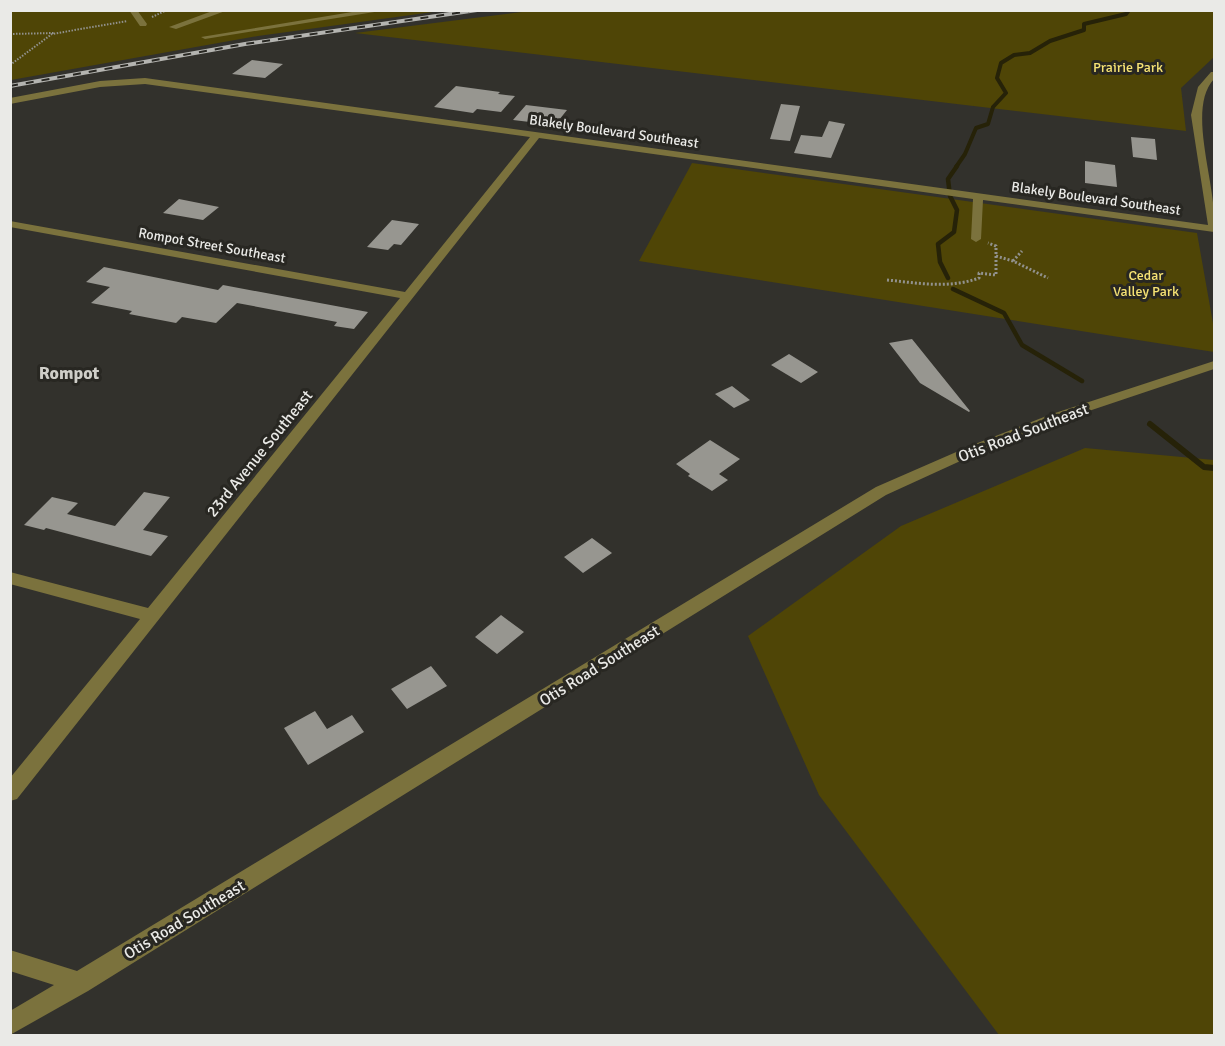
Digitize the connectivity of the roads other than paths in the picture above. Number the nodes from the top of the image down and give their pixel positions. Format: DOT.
graph roads {
  1 [pos="133,10"];
  2 [pos="224,10"];
  3 [pos="383,10"];
  4 [pos="141,22"];
  5 [pos="173,27"];
  6 [pos="205,37"];
  7 [pos="1215,74"];
  8 [pos="10,101"];
  9 [pos="536,136"];
  10 [pos="1203,156"];
  11 [pos="1215,159"];
  12 [pos="975,196"];
  13 [pos="10,225"];
  14 [pos="1215,229"];
  15 [pos="976,239"];
  16 [pos="407,296"];
  17 [pos="1215,365"];
  18 [pos="10,578"];
  19 [pos="153,616"];
  20 [pos="10,793"];
  21 [pos="10,960"];
  22 [pos="80,983"];
  23 [pos="10,1024"];
  1 -- 4 [label="street"];
  2 -- 5 [label="street"];
  3 -- 6 [label="street"];
  7 -- 10 [label="street"];
  8 -- 9 [label="street, Blakely Boulevard Southeast"];
  9 -- 12 [label="street, Blakely Boulevard Southeast"];
  9 -- 16 [label="street, 23rd Avenue Southeast"];
  10 -- 11 [label="street"];
  10 -- 14 [label="street"];
  12 -- 14 [label="street, Blakely Boulevard Southeast"];
  12 -- 15 [label="street"];
  13 -- 16 [label="street, Rompot Street Southeast"];
  16 -- 19 [label="street, 23rd Avenue Southeast"];
  17 -- 22 [label="street, Otis Road Southeast"];
  18 -- 19 [label="street"];
  19 -- 20 [label="street, 23rd Avenue Southeast"];
  21 -- 22 [label="street"];
  22 -- 23 [label="street, Otis Road Southeast"];
}
